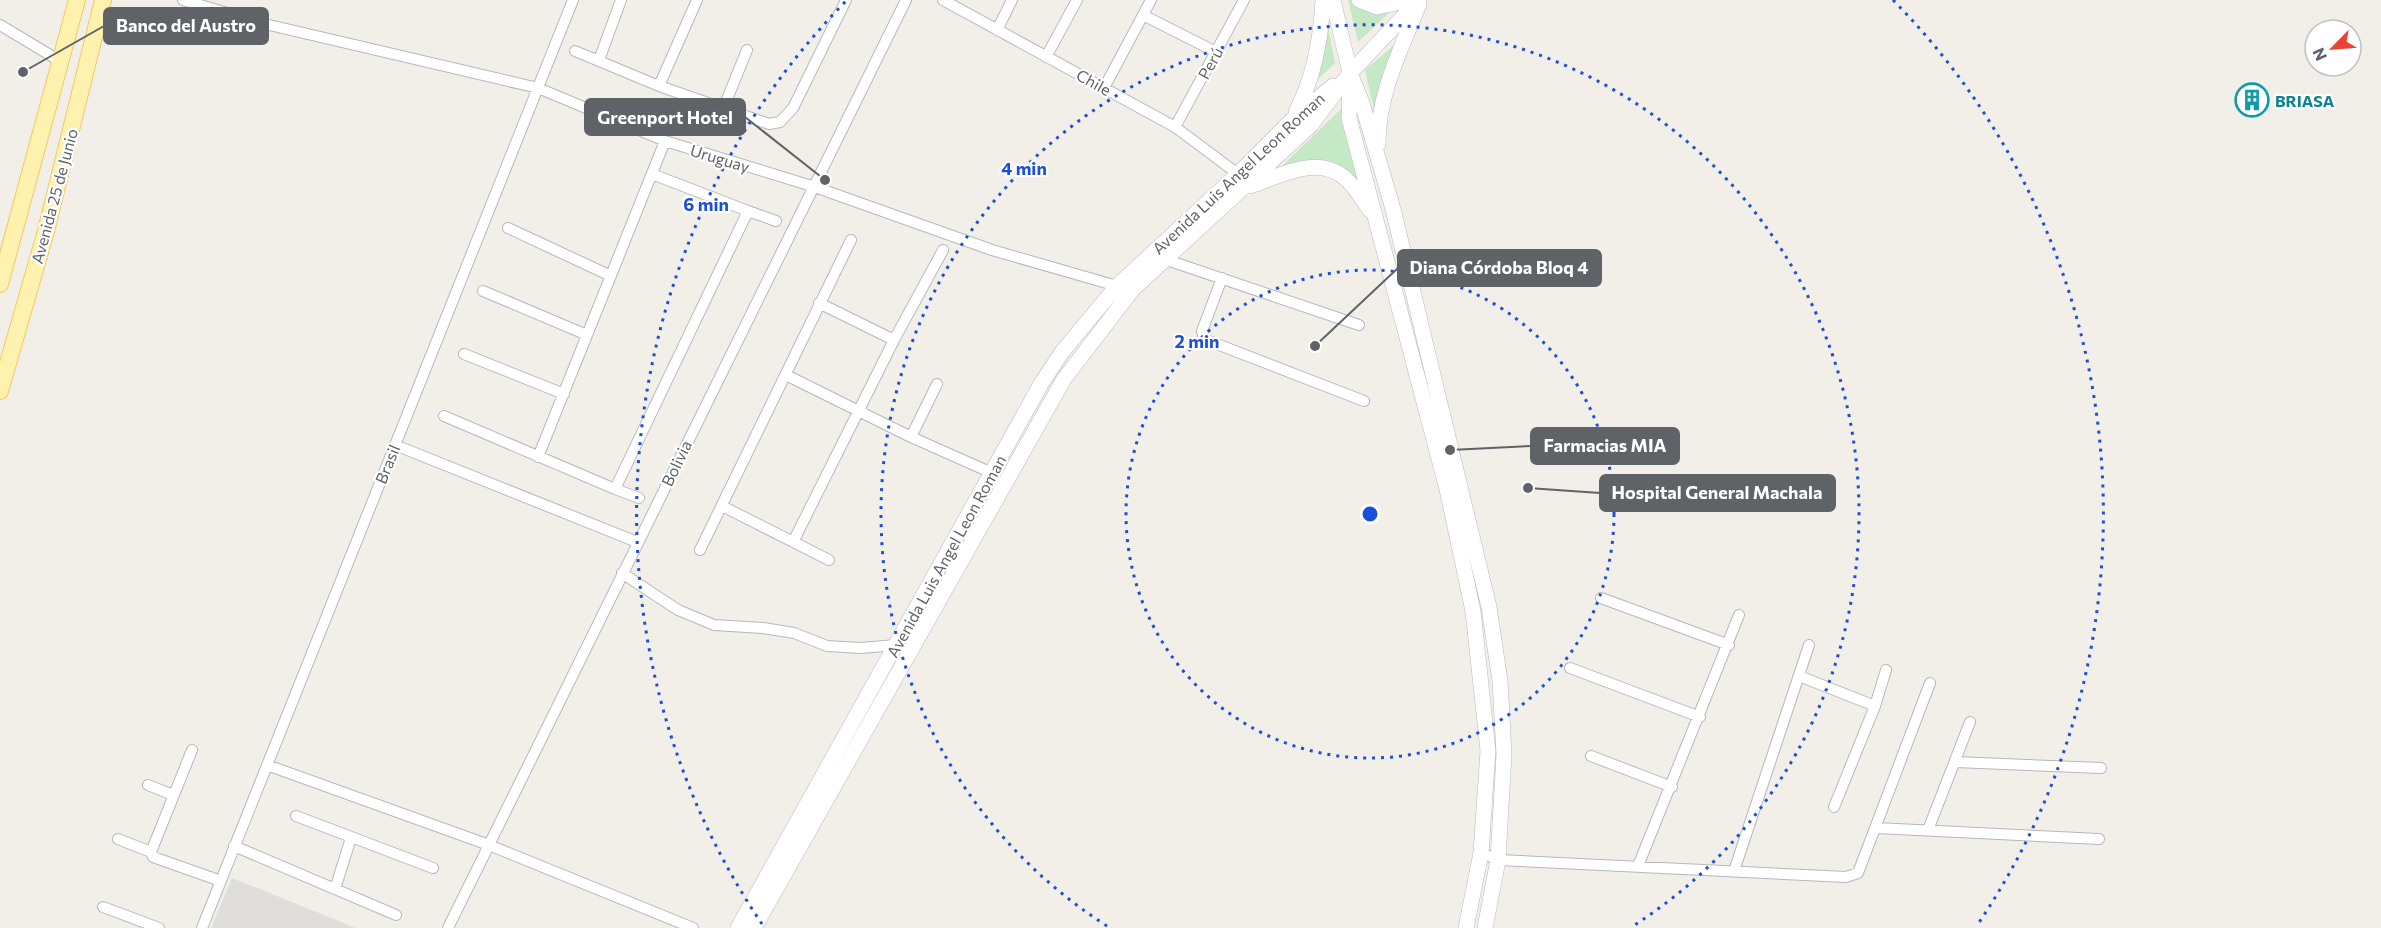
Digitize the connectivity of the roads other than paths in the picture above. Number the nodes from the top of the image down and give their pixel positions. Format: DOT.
graph roads {
  1 [pos="77,0"];
  2 [pos="104,0"];
  3 [pos="183,0"];
  4 [pos="573,0"];
  5 [pos="621,0"];
  6 [pos="697,0"];
  7 [pos="846,0"];
  8 [pos="906,0"];
  9 [pos="943,0"];
  10 [pos="1012,0"];
  11 [pos="1077,0"];
  12 [pos="1150,0"];
  13 [pos="1244,0"];
  14 [pos="1323,0"];
  15 [pos="1333,0"];
  16 [pos="1359,0"];
  17 [pos="1410,0"];
  18 [pos="1420,0"];
  19 [pos="1143,15"];
  20 [pos="0,25"];
  21 [pos="997,30"];
  22 [pos="747,50"];
  23 [pos="575,51"];
  24 [pos="1216,52"];
  25 [pos="1046,57"];
  26 [pos="599,60"];
  27 [pos="60,61"];
  28 [pos="1350,73"];
  29 [pos="658,86"];
  30 [pos="538,88"];
  31 [pos="1104,88"];
  32 [pos="723,109"];
  33 [pos="1292,120"];
  34 [pos="1175,127"];
  35 [pos="665,141"];
  36 [pos="1378,159"];
  37 [pos="652,174"];
  38 [pos="1238,174"];
  39 [pos="812,186"];
  40 [pos="1247,187"];
  41 [pos="748,211"];
  42 [pos="1375,217"];
  43 [pos="776,221"];
  44 [pos="508,228"];
  45 [pos="851,240"];
  46 [pos="943,250"];
  47 [pos="1167,260"];
  48 [pos="611,276"];
  49 [pos="1222,278"];
  50 [pos="0,284"];
  51 [pos="1117,285"];
  52 [pos="483,291"];
  53 [pos="819,303"];
  54 [pos="1359,325"];
  55 [pos="588,334"];
  56 [pos="894,340"];
  57 [pos="464,354"];
  58 [pos="786,375"];
  59 [pos="937,384"];
  60 [pos="0,391"];
  61 [pos="564,394"];
  62 [pos="1364,401"];
  63 [pos="858,410"];
  64 [pos="444,416"];
  65 [pos="911,437"];
  66 [pos="395,445"];
  67 [pos="538,457"];
  68 [pos="992,473"];
  69 [pos="615,489"];
  70 [pos="639,498"];
  71 [pos="722,506"];
  72 [pos="637,542"];
  73 [pos="793,542"];
  74 [pos="700,550"];
  75 [pos="829,560"];
  76 [pos="622,573"];
  77 [pos="932,580"];
  78 [pos="1601,598"];
  79 [pos="1739,615"];
  80 [pos="923,628"];
  81 [pos="1729,645"];
  82 [pos="1809,645"];
  83 [pos="903,649"];
  84 [pos="885,666"];
  85 [pos="1570,668"];
  86 [pos="1886,670"];
  87 [pos="1799,676"];
  88 [pos="1930,683"];
  89 [pos="1875,706"];
  90 [pos="1700,717"];
  91 [pos="1970,722"];
  92 [pos="865,731"];
  93 [pos="192,750"];
  94 [pos="1591,756"];
  95 [pos="1954,762"];
  96 [pos="267,765"];
  97 [pos="2101,768"];
  98 [pos="148,785"];
  99 [pos="1671,787"];
  100 [pos="173,795"];
  101 [pos="1834,807"];
  102 [pos="296,816"];
  103 [pos="1876,828"];
  104 [pos="1928,831"];
  105 [pos="351,838"];
  106 [pos="2099,839"];
  107 [pos="118,840"];
  108 [pos="489,845"];
  109 [pos="234,846"];
  110 [pos="151,852"];
  111 [pos="1482,853"];
  112 [pos="1498,860"];
  113 [pos="1638,866"];
  114 [pos="433,868"];
  115 [pos="1734,871"];
  116 [pos="221,881"];
  117 [pos="335,889"];
  118 [pos="103,907"];
  119 [pos="396,915"];
  120 [pos="159,928"];
  121 [pos="202,928"];
  122 [pos="448,928"];
  123 [pos="693,928"];
  124 [pos="738,928"];
  125 [pos="754,928"];
  126 [pos="1466,928"];
  127 [pos="1485,928"];
  1 -- 27 [label="main road, Avenida 25 de Junio"];
  2 -- 60 [label="main road, Avenida 25 de Junio"];
  3 -- 30 [label="street, Uruguay"];
  4 -- 30 [label="street, Brasil"];
  5 -- 26 [label="street"];
  6 -- 29 [label="street"];
  7 -- 32 [label="street"];
  8 -- 39 [label="street, Bolivia"];
  9 -- 21 [label="street, Chile"];
  10 -- 21 [label="street"];
  11 -- 25 [label="street"];
  12 -- 19 [label="street"];
  13 -- 24 [label="street, Perú"];
  14 -- 33 [label="main road"];
  15 -- 28 [label="main road"];
  16 -- 17 [label="main road"];
  18 -- 28 [label="main road"];
  18 -- 36 [label="main road"];
  19 -- 24 [label="street"];
  19 -- 31 [label="street"];
  20 -- 27 [label="street"];
  21 -- 25 [label="street, Chile"];
  22 -- 32 [label="street"];
  23 -- 26 [label="street"];
  24 -- 34 [label="street, Perú"];
  25 -- 31 [label="street, Chile"];
  26 -- 29 [label="street"];
  27 -- 50 [label="main road, Avenida 25 de Junio"];
  28 -- 33 [label="main road, Avenida Luis Angel Leon Roman"];
  28 -- 36 [label="main road"];
  28 -- 40 [label="main road, Avenida Luis Angel Leon Roman"];
  28 -- 42 [label="main road"];
  29 -- 32 [label="street"];
  30 -- 35 [label="street, Uruguay"];
  30 -- 66 [label="street, Brasil"];
  31 -- 34 [label="street, Chile"];
  33 -- 38 [label="main road, Avenida Luis Angel Leon Roman"];
  34 -- 38 [label="street, Chile"];
  35 -- 37 [label="street"];
  35 -- 39 [label="street, Uruguay"];
  36 -- 112 [label="main road"];
  37 -- 41 [label="street"];
  37 -- 48 [label="street"];
  38 -- 51 [label="main road, Avenida Luis Angel Leon Roman"];
  39 -- 51 [label="street, Uruguay"];
  39 -- 72 [label="street, Bolivia"];
  40 -- 42 [label="main road"];
  40 -- 47 [label="main road, Avenida Luis Angel Leon Roman"];
  41 -- 43 [label="street"];
  41 -- 69 [label="street"];
  42 -- 111 [label="main road"];
  44 -- 48 [label="street"];
  45 -- 53 [label="street"];
  46 -- 56 [label="street"];
  47 -- 49 [label="street"];
  47 -- 80 [label="main road, Avenida Luis Angel Leon Roman"];
  48 -- 55 [label="street"];
  49 -- 54 [label="street"];
  49 -- 62 [label="street"];
  51 -- 68 [label="main road, Avenida Luis Angel Leon Roman"];
  52 -- 55 [label="street"];
  53 -- 56 [label="street"];
  53 -- 58 [label="street"];
  55 -- 61 [label="street"];
  56 -- 63 [label="street"];
  57 -- 61 [label="street"];
  58 -- 63 [label="street"];
  58 -- 71 [label="street"];
  59 -- 65 [label="street"];
  61 -- 67 [label="street"];
  63 -- 65 [label="street"];
  63 -- 73 [label="street"];
  64 -- 67 [label="street"];
  65 -- 68 [label="street"];
  66 -- 72 [label="street"];
  66 -- 96 [label="street, Brasil"];
  67 -- 69 [label="street"];
  68 -- 77 [label="main road, Avenida Luis Angel Leon Roman"];
  69 -- 70 [label="street"];
  71 -- 73 [label="street"];
  71 -- 74 [label="street"];
  72 -- 76 [label="street, Bolivia"];
  73 -- 75 [label="street"];
  76 -- 83 [label="street"];
  76 -- 108 [label="street, Bolivia"];
  77 -- 80 [label="main road"];
  77 -- 83 [label="main road, Avenida Luis Angel Leon Roman"];
  78 -- 81 [label="street"];
  79 -- 81 [label="street"];
  80 -- 83 [label="main road, Avenida Luis Angel Leon Roman"];
  81 -- 90 [label="street"];
  82 -- 87 [label="street"];
  83 -- 84 [label="main road, Avenida Luis Angel Leon Roman"];
  83 -- 92 [label="main road, Avenida Luis Angel Leon Roman"];
  84 -- 92 [label="main road"];
  84 -- 124 [label="main road, Avenida Luis Angel Leon Roman"];
  85 -- 90 [label="street"];
  86 -- 89 [label="street"];
  87 -- 89 [label="street"];
  87 -- 115 [label="street"];
  88 -- 103 [label="street"];
  89 -- 101 [label="street"];
  90 -- 99 [label="street"];
  91 -- 95 [label="street"];
  92 -- 125 [label="main road, Avenida Luis Angel Leon Roman"];
  93 -- 100 [label="street"];
  94 -- 99 [label="street"];
  95 -- 97 [label="street"];
  95 -- 104 [label="street"];
  96 -- 108 [label="street"];
  96 -- 109 [label="street, Brasil"];
  98 -- 100 [label="street"];
  99 -- 113 [label="street"];
  100 -- 110 [label="street"];
  102 -- 105 [label="street"];
  103 -- 104 [label="street"];
  103 -- 115 [label="street"];
  104 -- 106 [label="street"];
  105 -- 114 [label="street"];
  105 -- 117 [label="street"];
  107 -- 110 [label="street"];
  108 -- 122 [label="street, Bolivia"];
  108 -- 123 [label="street"];
  109 -- 116 [label="street, Brasil"];
  109 -- 117 [label="street"];
  110 -- 116 [label="street"];
  111 -- 112 [label="street"];
  111 -- 126 [label="main road"];
  112 -- 113 [label="street"];
  112 -- 127 [label="main road"];
  113 -- 115 [label="street"];
  116 -- 121 [label="street, Brasil"];
  117 -- 119 [label="street"];
  118 -- 120 [label="street"];
}
